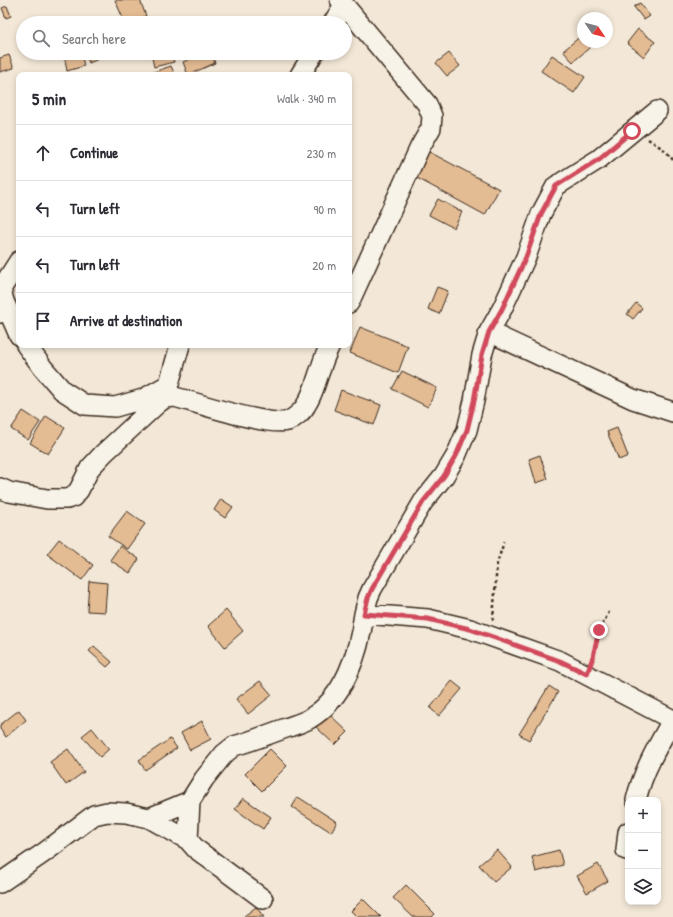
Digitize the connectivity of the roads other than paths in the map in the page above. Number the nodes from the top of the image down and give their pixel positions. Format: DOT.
graph roads {
  1 [pos="342,3"];
  2 [pos="336,16"];
  3 [pos="310,60"];
  4 [pos="302,72"];
  5 [pos="656,111"];
  6 [pos="16,266"];
  7 [pos="352,297"];
  8 [pos="2,307"];
  9 [pos="16,330"];
  10 [pos="489,332"];
  11 [pos="28,348"];
  12 [pos="179,348"];
  13 [pos="329,348"];
  14 [pos="166,392"];
  15 [pos="673,412"];
  16 [pos="0,488"];
  17 [pos="364,614"];
  18 [pos="673,719"];
  19 [pos="637,797"];
  20 [pos="190,801"];
  21 [pos="149,818"];
  22 [pos="188,840"];
  23 [pos="0,883"];
  24 [pos="263,900"];
  1 -- 2 [label="street"];
  1 -- 7 [label="street"];
  3 -- 4 [label="street"];
  5 -- 10 [label="street"];
  6 -- 8 [label="street"];
  8 -- 9 [label="street"];
  10 -- 15 [label="street"];
  10 -- 17 [label="street"];
  11 -- 14 [label="street"];
  12 -- 14 [label="street"];
  13 -- 14 [label="street"];
  14 -- 16 [label="street"];
  17 -- 18 [label="street"];
  17 -- 20 [label="street"];
  18 -- 19 [label="street"];
  20 -- 21 [label="street"];
  20 -- 22 [label="street"];
  21 -- 22 [label="street"];
  21 -- 23 [label="street"];
  22 -- 24 [label="street"];
}
